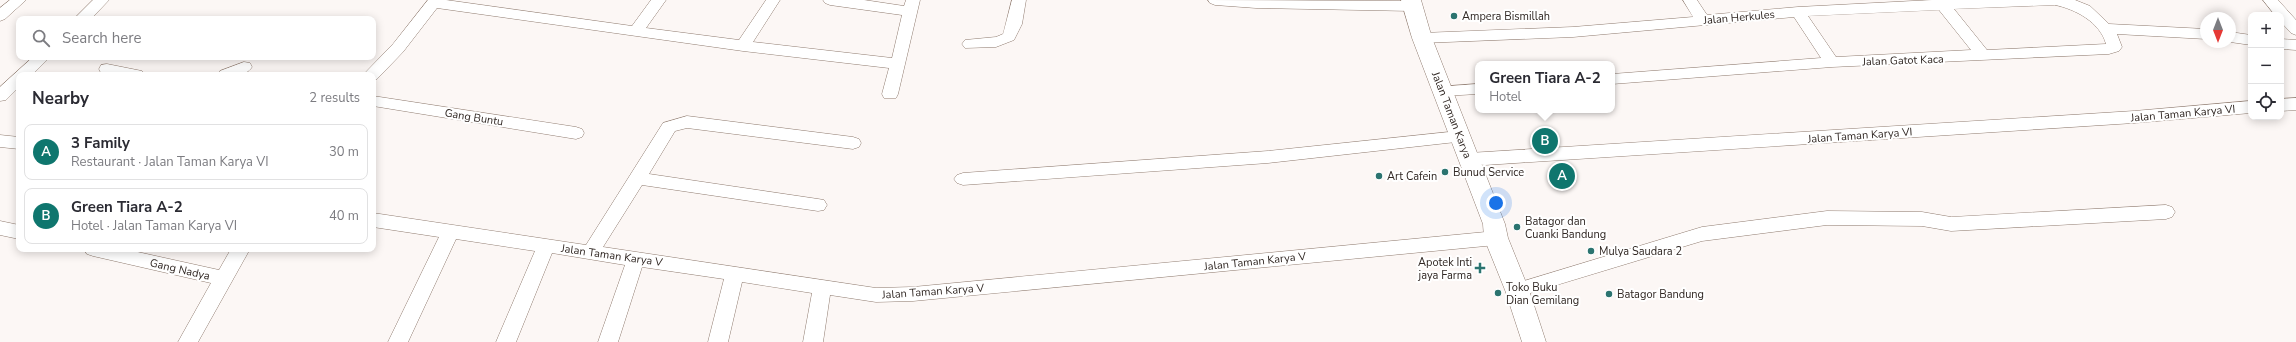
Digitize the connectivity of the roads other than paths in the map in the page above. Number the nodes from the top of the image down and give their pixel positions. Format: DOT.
graph roads {
  1 [pos="19,0"];
  2 [pos="102,0"];
  3 [pos="659,0"];
  4 [pos="773,0"];
  5 [pos="830,0"];
  6 [pos="1019,0"];
  7 [pos="1215,0"];
  8 [pos="1690,0"];
  9 [pos="2027,0"];
  10 [pos="2056,0"];
  11 [pos="2270,0"];
  12 [pos="435,1"];
  13 [pos="1411,3"];
  14 [pos="1942,3"];
  15 [pos="911,5"];
  16 [pos="1798,12"];
  17 [pos="0,16"];
  18 [pos="85,16"];
  19 [pos="1703,20"];
  20 [pos="2105,29"];
  21 [pos="2296,30"];
  22 [pos="636,31"];
  23 [pos="2200,34"];
  24 [pos="1422,38"];
  25 [pos="2236,38"];
  26 [pos="2248,40"];
  27 [pos="970,44"];
  28 [pos="2284,44"];
  29 [pos="2296,45"];
  30 [pos="743,46"];
  31 [pos="1984,56"];
  32 [pos="39,60"];
  33 [pos="1832,62"];
  34 [pos="898,64"];
  35 [pos="244,67"];
  36 [pos="108,69"];
  37 [pos="26,72"];
  38 [pos="122,72"];
  39 [pos="233,72"];
  40 [pos="374,72"];
  41 [pos="1615,79"];
  42 [pos="16,81"];
  43 [pos="1475,88"];
  44 [pos="1443,91"];
  45 [pos="890,94"];
  46 [pos="0,96"];
  47 [pos="376,101"];
  48 [pos="2296,104"];
  49 [pos="2284,105"];
  50 [pos="2248,107"];
  51 [pos="576,133"];
  52 [pos="1459,137"];
  53 [pos="0,141"];
  54 [pos="854,142"];
  55 [pos="16,143"];
  56 [pos="1469,159"];
  57 [pos="637,178"];
  58 [pos="963,179"];
  59 [pos="818,204"];
  60 [pos="2166,212"];
  61 [pos="376,220"];
  62 [pos="0,228"];
  63 [pos="16,231"];
  64 [pos="451,232"];
  65 [pos="1496,238"];
  66 [pos="546,245"];
  67 [pos="106,252"];
  68 [pos="238,252"];
  69 [pos="590,253"];
  70 [pos="636,259"];
  71 [pos="735,273"];
  72 [pos="221,278"];
  73 [pos="822,286"];
  74 [pos="1517,290"];
  75 [pos="188,342"];
  76 [pos="398,342"];
  77 [pos="506,342"];
  78 [pos="608,342"];
  79 [pos="718,342"];
  80 [pos="813,342"];
  81 [pos="1534,342"];
  1 -- 17 [label="street"];
  2 -- 18 [label="street"];
  3 -- 22 [label="street"];
  4 -- 30 [label="street"];
  5 -- 15 [label="street"];
  6 -- 27 [label="street"];
  7 -- 13 [label="street"];
  8 -- 19 [label="street"];
  9 -- 10 [label="street, Jalan Herkules"];
  9 -- 14 [label="street, Jalan Herkules"];
  10 -- 20 [label="street, Jalan Gatot Kaca"];
  11 -- 21 [label="street"];
  12 -- 22 [label="street"];
  12 -- 40 [label="street"];
  13 -- 24 [label="street, Jalan Taman Karya"];
  14 -- 16 [label="street, Jalan Herkules"];
  14 -- 31 [label="street"];
  15 -- 34 [label="street"];
  16 -- 19 [label="street, Jalan Herkules"];
  16 -- 33 [label="street"];
  19 -- 24 [label="street, Jalan Herkules"];
  20 -- 23 [label="street"];
  20 -- 31 [label="street, Jalan Gatot Kaca"];
  22 -- 30 [label="street"];
  24 -- 44 [label="street, Jalan Taman Karya"];
  25 -- 26 [label="street"];
  28 -- 29 [label="street"];
  30 -- 34 [label="street"];
  31 -- 33 [label="street, Jalan Gatot Kaca"];
  32 -- 37 [label="street"];
  33 -- 41 [label="street, Jalan Gatot Kaca"];
  34 -- 45 [label="street"];
  35 -- 39 [label="street"];
  36 -- 38 [label="street"];
  42 -- 46 [label="street"];
  43 -- 44 [label="street"];
  44 -- 52 [label="street, Jalan Taman Karya"];
  47 -- 51 [label="street, Gang Buntu"];
  48 -- 49 [label="street"];
  50 -- 56 [label="street, Jalan Taman Karya VI"];
  52 -- 56 [label="street, Jalan Taman Karya"];
  52 -- 58 [label="street"];
  53 -- 55 [label="street"];
  54 -- 57 [label="street"];
  56 -- 65 [label="street, Jalan Taman Karya"];
  57 -- 59 [label="street"];
  57 -- 69 [label="street"];
  60 -- 74 [label="street"];
  61 -- 64 [label="street, Jalan Taman Karya V"];
  62 -- 63 [label="street"];
  64 -- 66 [label="street, Jalan Taman Karya V"];
  64 -- 76 [label="street"];
  65 -- 73 [label="street, Jalan Taman Karya V"];
  65 -- 74 [label="street, Jalan Taman Karya"];
  66 -- 69 [label="street, Jalan Taman Karya V"];
  66 -- 77 [label="street"];
  67 -- 72 [label="street, Gang Nadya"];
  68 -- 72 [label="street"];
  69 -- 70 [label="street, Jalan Taman Karya V"];
  70 -- 71 [label="street, Jalan Taman Karya V"];
  70 -- 78 [label="street"];
  71 -- 73 [label="street, Jalan Taman Karya V"];
  71 -- 79 [label="street"];
  72 -- 75 [label="street"];
  73 -- 80 [label="street"];
  74 -- 81 [label="street, Jalan Taman Karya"];
}
